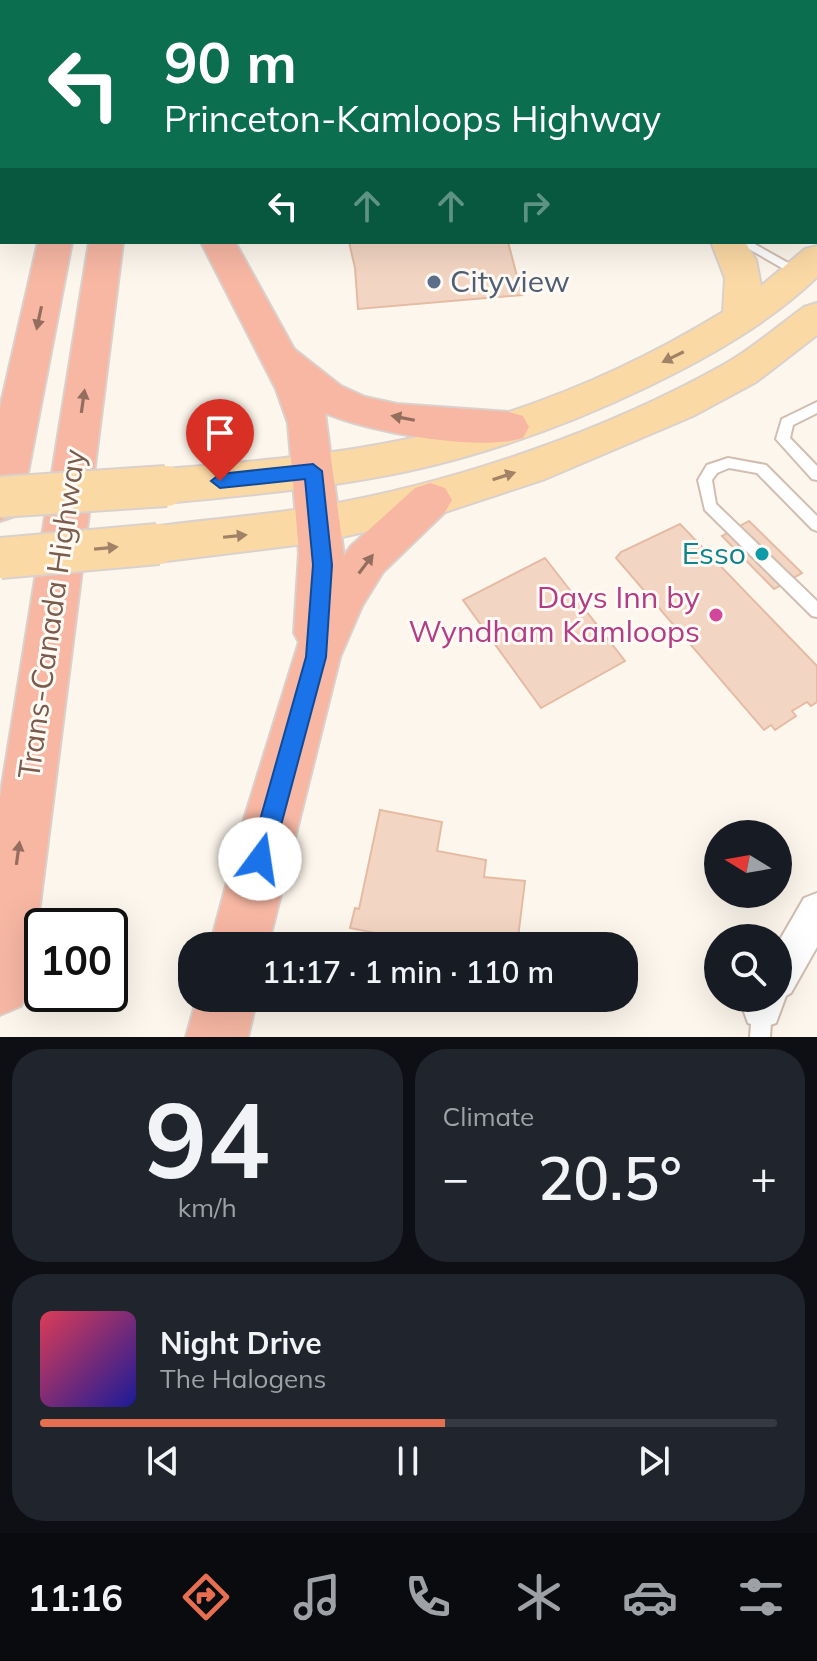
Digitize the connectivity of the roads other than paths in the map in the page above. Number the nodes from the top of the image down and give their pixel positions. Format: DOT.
graph roads {
  1 [pos="55,244"];
  2 [pos="106,244"];
  3 [pos="219,244"];
  4 [pos="729,244"];
  5 [pos="749,244"];
  6 [pos="809,265"];
  7 [pos="817,316"];
  8 [pos="741,318"];
  9 [pos="817,349"];
  10 [pos="277,353"];
  11 [pos="742,372"];
  12 [pos="817,407"];
  13 [pos="509,427"];
  14 [pos="313,471"];
  15 [pos="817,475"];
  16 [pos="0,497"];
  17 [pos="430,500"];
  18 [pos="0,504"];
  19 [pos="320,524"];
  20 [pos="817,525"];
  21 [pos="0,558"];
  22 [pos="817,611"];
  23 [pos="316,657"];
  24 [pos="817,911"];
  25 [pos="242,932"];
  26 [pos="792,958"];
  27 [pos="0,985"];
  28 [pos="223,1012"];
  29 [pos="217,1037"];
  1 -- 18 [label="highway, Trans-Canada Highway, one-way"];
  27 -- 2 [label="highway, Trans-Canada Highway, one-way"];
  3 -- 10 [label="highway"];
  4 -- 8 [label="main road"];
  5 -- 6 [label="lane"];
  6 -- 8 [label="main road"];
  7 -- 11 [label="main road"];
  8 -- 13 [label="main road, one-way"];
  9 -- 11 [label="main road"];
  13 -- 10 [label="highway, one-way"];
  10 -- 14 [label="highway"];
  17 -- 11 [label="main road, one-way"];
  12 -- 15 [label="lane"];
  13 -- 14 [label="main road"];
  14 -- 16 [label="main road, bridge"];
  14 -- 19 [label="highway"];
  17 -- 19 [label="main road"];
  23 -- 17 [label="highway, one-way"];
  21 -- 19 [label="main road, one-way, bridge"];
  19 -- 23 [label="highway"];
  20 -- 22 [label="lane"];
  23 -- 25 [label="highway"];
  24 -- 26 [label="street"];
  28 -- 29 [label="highway"];
}
